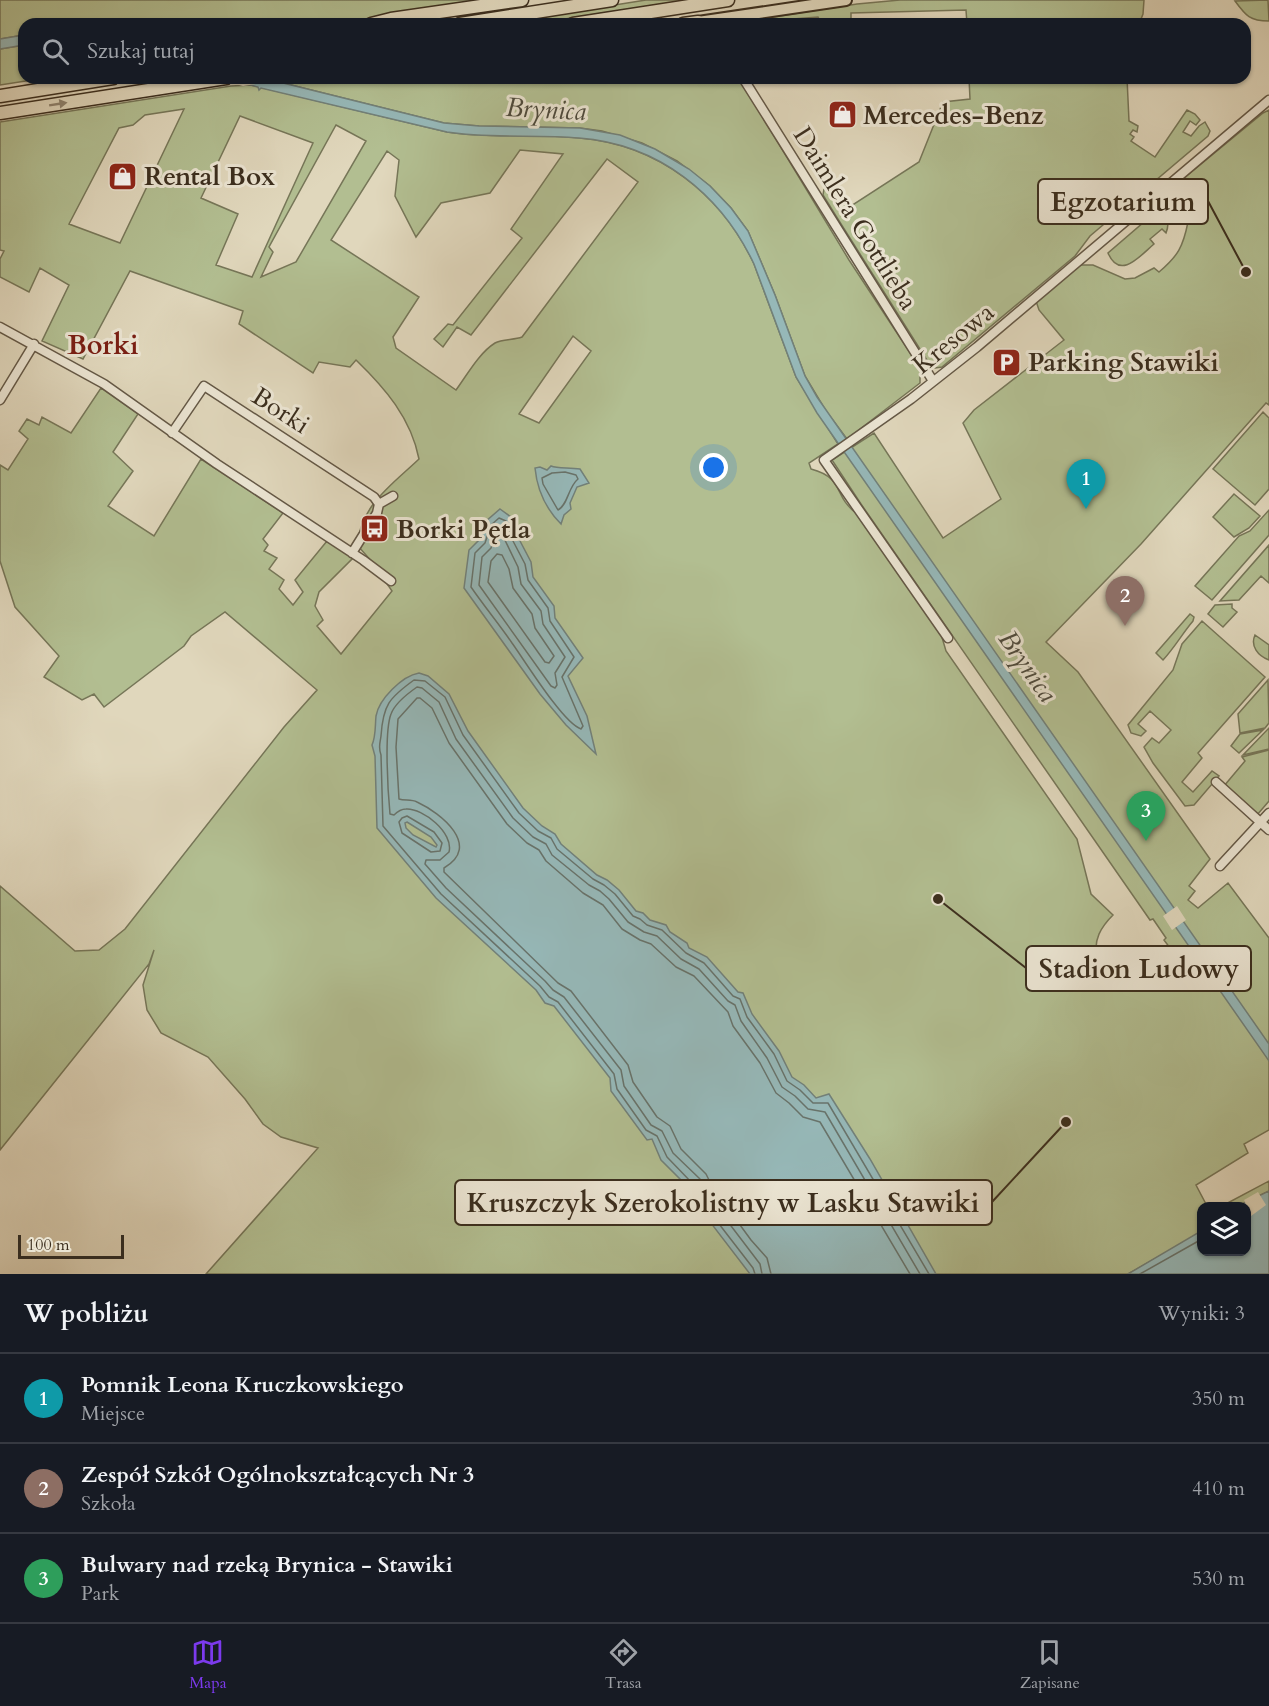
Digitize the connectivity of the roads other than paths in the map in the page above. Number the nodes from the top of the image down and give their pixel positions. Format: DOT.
graph roads {
  1 [pos="522,0"];
  2 [pos="612,0"];
  3 [pos="728,0"];
  4 [pos="846,0"];
  5 [pos="402,18"];
  6 [pos="498,18"];
  7 [pos="612,18"];
  8 [pos="742,18"];
  9 [pos="75,84"];
  10 [pos="185,84"];
  11 [pos="747,84"];
  12 [pos="0,96"];
  13 [pos="1268,103"];
  14 [pos="0,113"];
  15 [pos="0,327"];
  16 [pos="34,344"];
  17 [pos="933,381"];
  18 [pos="0,400"];
  19 [pos="172,433"];
  20 [pos="393,496"];
  21 [pos="379,504"];
  22 [pos="352,553"];
  23 [pos="391,581"];
  24 [pos="948,638"];
  25 [pos="1216,782"];
  26 [pos="1269,813"];
  27 [pos="1260,822"];
  28 [pos="1269,830"];
  29 [pos="1220,866"];
  1 -- 5 [label="highway"];
  2 -- 6 [label="highway"];
  3 -- 7 [label="highway"];
  4 -- 8 [label="main road"];
  9 -- 12 [label="highway"];
  14 -- 10 [label="highway, one-way"];
  11 -- 17 [label="street, Daimlera Gottlieba"];
  13 -- 17 [label="street, Kresowa"];
  15 -- 16 [label="street"];
  16 -- 18 [label="street"];
  16 -- 19 [label="street"];
  17 -- 24 [label="street, Kresowa"];
  19 -- 21 [label="street, Borki"];
  19 -- 22 [label="street"];
  20 -- 21 [label="street"];
  21 -- 22 [label="street"];
  22 -- 23 [label="street"];
  25 -- 27 [label="street"];
  26 -- 27 [label="street"];
  27 -- 28 [label="street"];
  27 -- 29 [label="street"];
}
